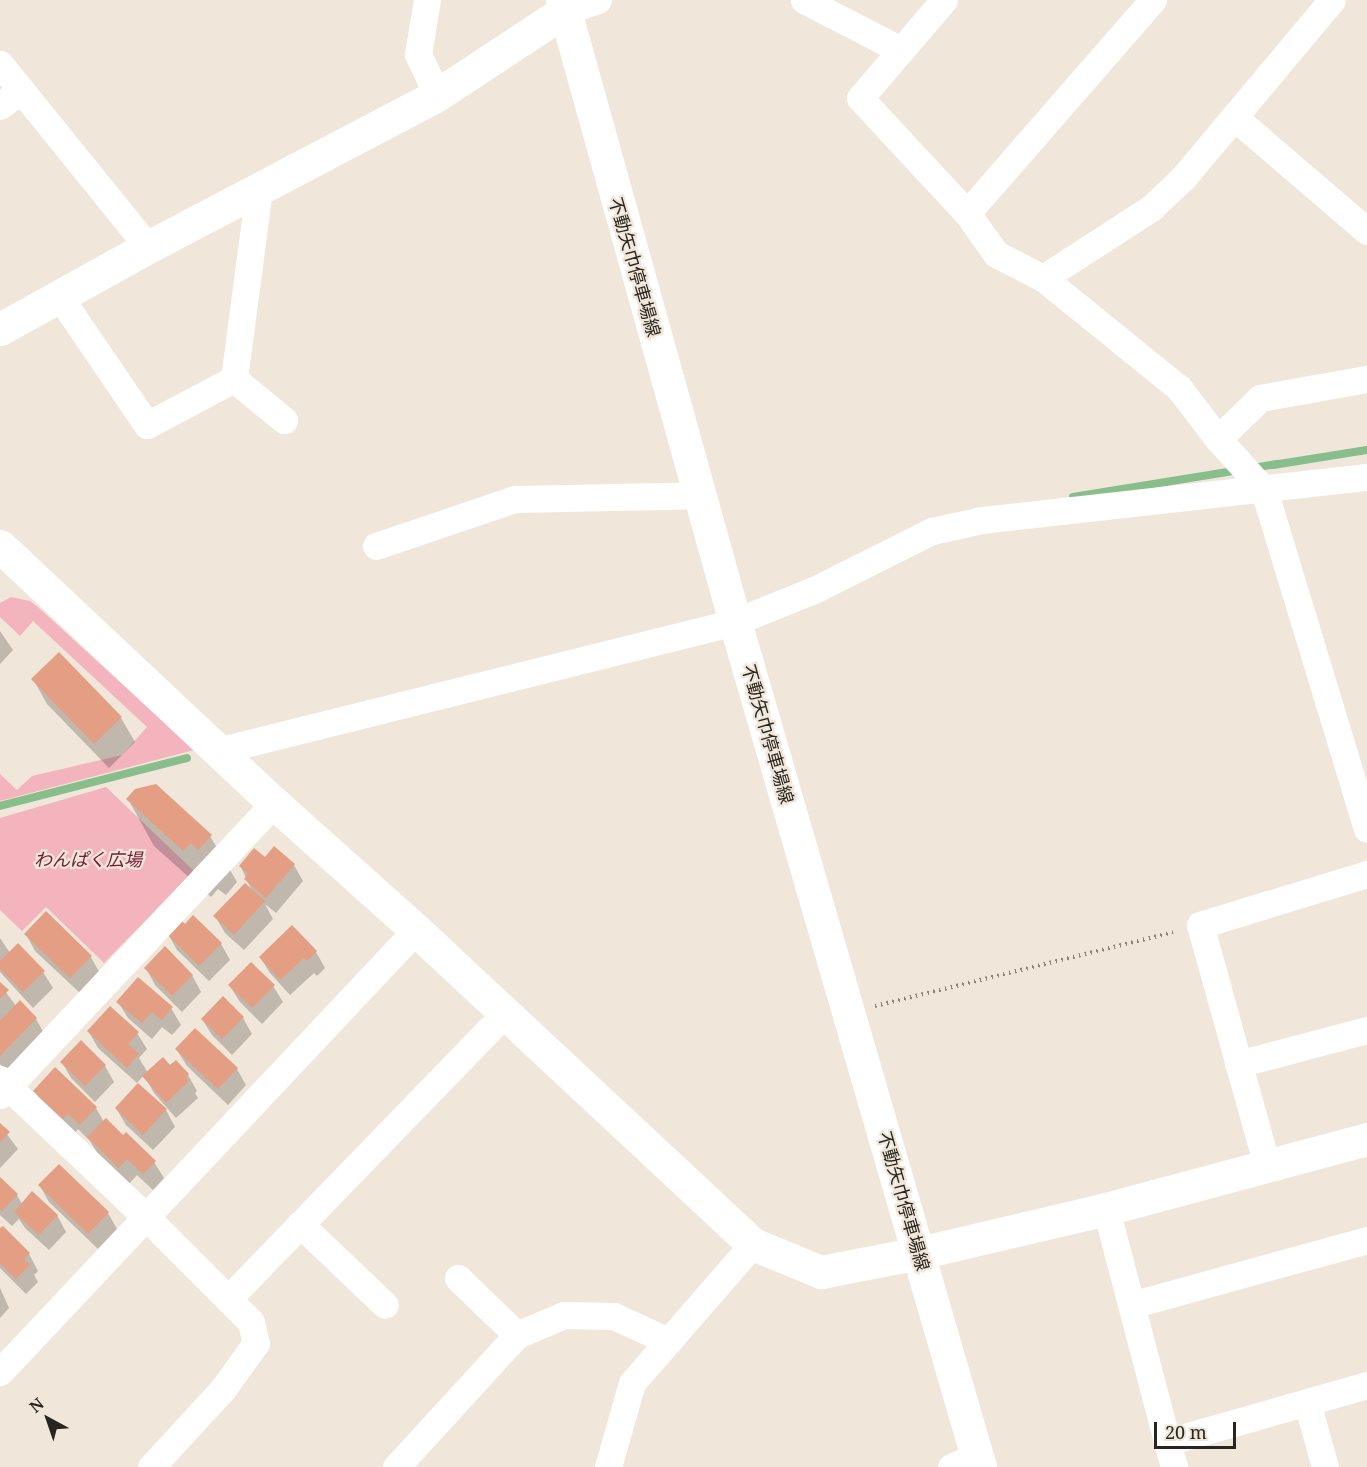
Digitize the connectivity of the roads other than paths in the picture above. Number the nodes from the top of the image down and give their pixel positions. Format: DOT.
graph roads {
  1 [pos="427,0"];
  2 [pos="598,0"];
  3 [pos="804,0"];
  4 [pos="944,0"];
  5 [pos="1153,0"];
  6 [pos="1332,0"];
  7 [pos="563,6"];
  8 [pos="901,50"];
  9 [pos="0,64"];
  10 [pos="437,95"];
  11 [pos="11,98"];
  12 [pos="1234,117"];
  13 [pos="259,188"];
  14 [pos="967,213"];
  15 [pos="1367,231"];
  16 [pos="148,247"];
  17 [pos="1043,278"];
  18 [pos="59,296"];
  19 [pos="0,329"];
  20 [pos="234,379"];
  21 [pos="1367,379"];
  22 [pos="284,420"];
  23 [pos="1218,438"];
  24 [pos="1251,476"];
  25 [pos="1367,477"];
  26 [pos="699,495"];
  27 [pos="0,546"];
  28 [pos="376,546"];
  29 [pos="735,622"];
  30 [pos="218,751"];
  31 [pos="274,803"];
  32 [pos="1367,829"];
  33 [pos="1367,874"];
  34 [pos="416,930"];
  35 [pos="505,1013"];
  36 [pos="1367,1030"];
  37 [pos="1238,1064"];
  38 [pos="3,1087"];
  39 [pos="1367,1139"];
  40 [pos="1267,1166"];
  41 [pos="1106,1209"];
  42 [pos="146,1217"];
  43 [pos="300,1224"];
  44 [pos="1367,1240"];
  45 [pos="753,1244"];
  46 [pos="919,1253"];
  47 [pos="458,1278"];
  48 [pos="228,1299"];
  49 [pos="385,1305"];
  50 [pos="1131,1305"];
  51 [pos="517,1335"];
  52 [pos="668,1341"];
  53 [pos="0,1372"];
  54 [pos="1367,1385"];
  55 [pos="1307,1402"];
  56 [pos="1171,1454"];
  57 [pos="969,1463"];
  58 [pos="151,1467"];
  59 [pos="396,1467"];
  60 [pos="608,1467"];
  61 [pos="1325,1467"];
  1 -- 10 [label="street"];
  2 -- 7 [label="street"];
  3 -- 8 [label="street"];
  4 -- 8 [label="street"];
  5 -- 14 [label="street"];
  6 -- 12 [label="street"];
  7 -- 10 [label="street"];
  7 -- 26 [label="street, 不動矢巾停車場線"];
  8 -- 14 [label="street"];
  9 -- 11 [label="street"];
  10 -- 13 [label="street"];
  11 -- 16 [label="street"];
  12 -- 15 [label="street"];
  12 -- 17 [label="street"];
  13 -- 16 [label="street"];
  13 -- 20 [label="street"];
  14 -- 17 [label="street"];
  16 -- 18 [label="street"];
  17 -- 23 [label="street"];
  18 -- 19 [label="street"];
  18 -- 20 [label="street"];
  20 -- 22 [label="street"];
  21 -- 23 [label="street"];
  23 -- 24 [label="street"];
  24 -- 25 [label="street"];
  24 -- 29 [label="street"];
  24 -- 32 [label="street"];
  26 -- 28 [label="street"];
  26 -- 29 [label="street, 不動矢巾停車場線"];
  27 -- 30 [label="street"];
  29 -- 30 [label="street"];
  29 -- 46 [label="street, 不動矢巾停車場線"];
  30 -- 31 [label="street"];
  31 -- 34 [label="street"];
  31 -- 38 [label="street"];
  33 -- 37 [label="street"];
  34 -- 35 [label="street"];
  34 -- 42 [label="street"];
  35 -- 43 [label="street"];
  35 -- 45 [label="street"];
  36 -- 37 [label="street"];
  37 -- 40 [label="street"];
  38 -- 42 [label="street"];
  39 -- 40 [label="street"];
  40 -- 41 [label="street"];
  41 -- 46 [label="street"];
  41 -- 50 [label="street"];
  42 -- 48 [label="street"];
  42 -- 53 [label="street"];
  43 -- 48 [label="street"];
  43 -- 49 [label="street"];
  44 -- 50 [label="street"];
  45 -- 46 [label="street"];
  45 -- 52 [label="street"];
  46 -- 57 [label="street, 不動矢巾停車場線"];
  47 -- 51 [label="street"];
  48 -- 58 [label="street"];
  50 -- 56 [label="street"];
  51 -- 52 [label="street"];
  51 -- 59 [label="street"];
  52 -- 60 [label="street"];
  54 -- 55 [label="street"];
  55 -- 56 [label="street"];
  55 -- 61 [label="street"];
}
